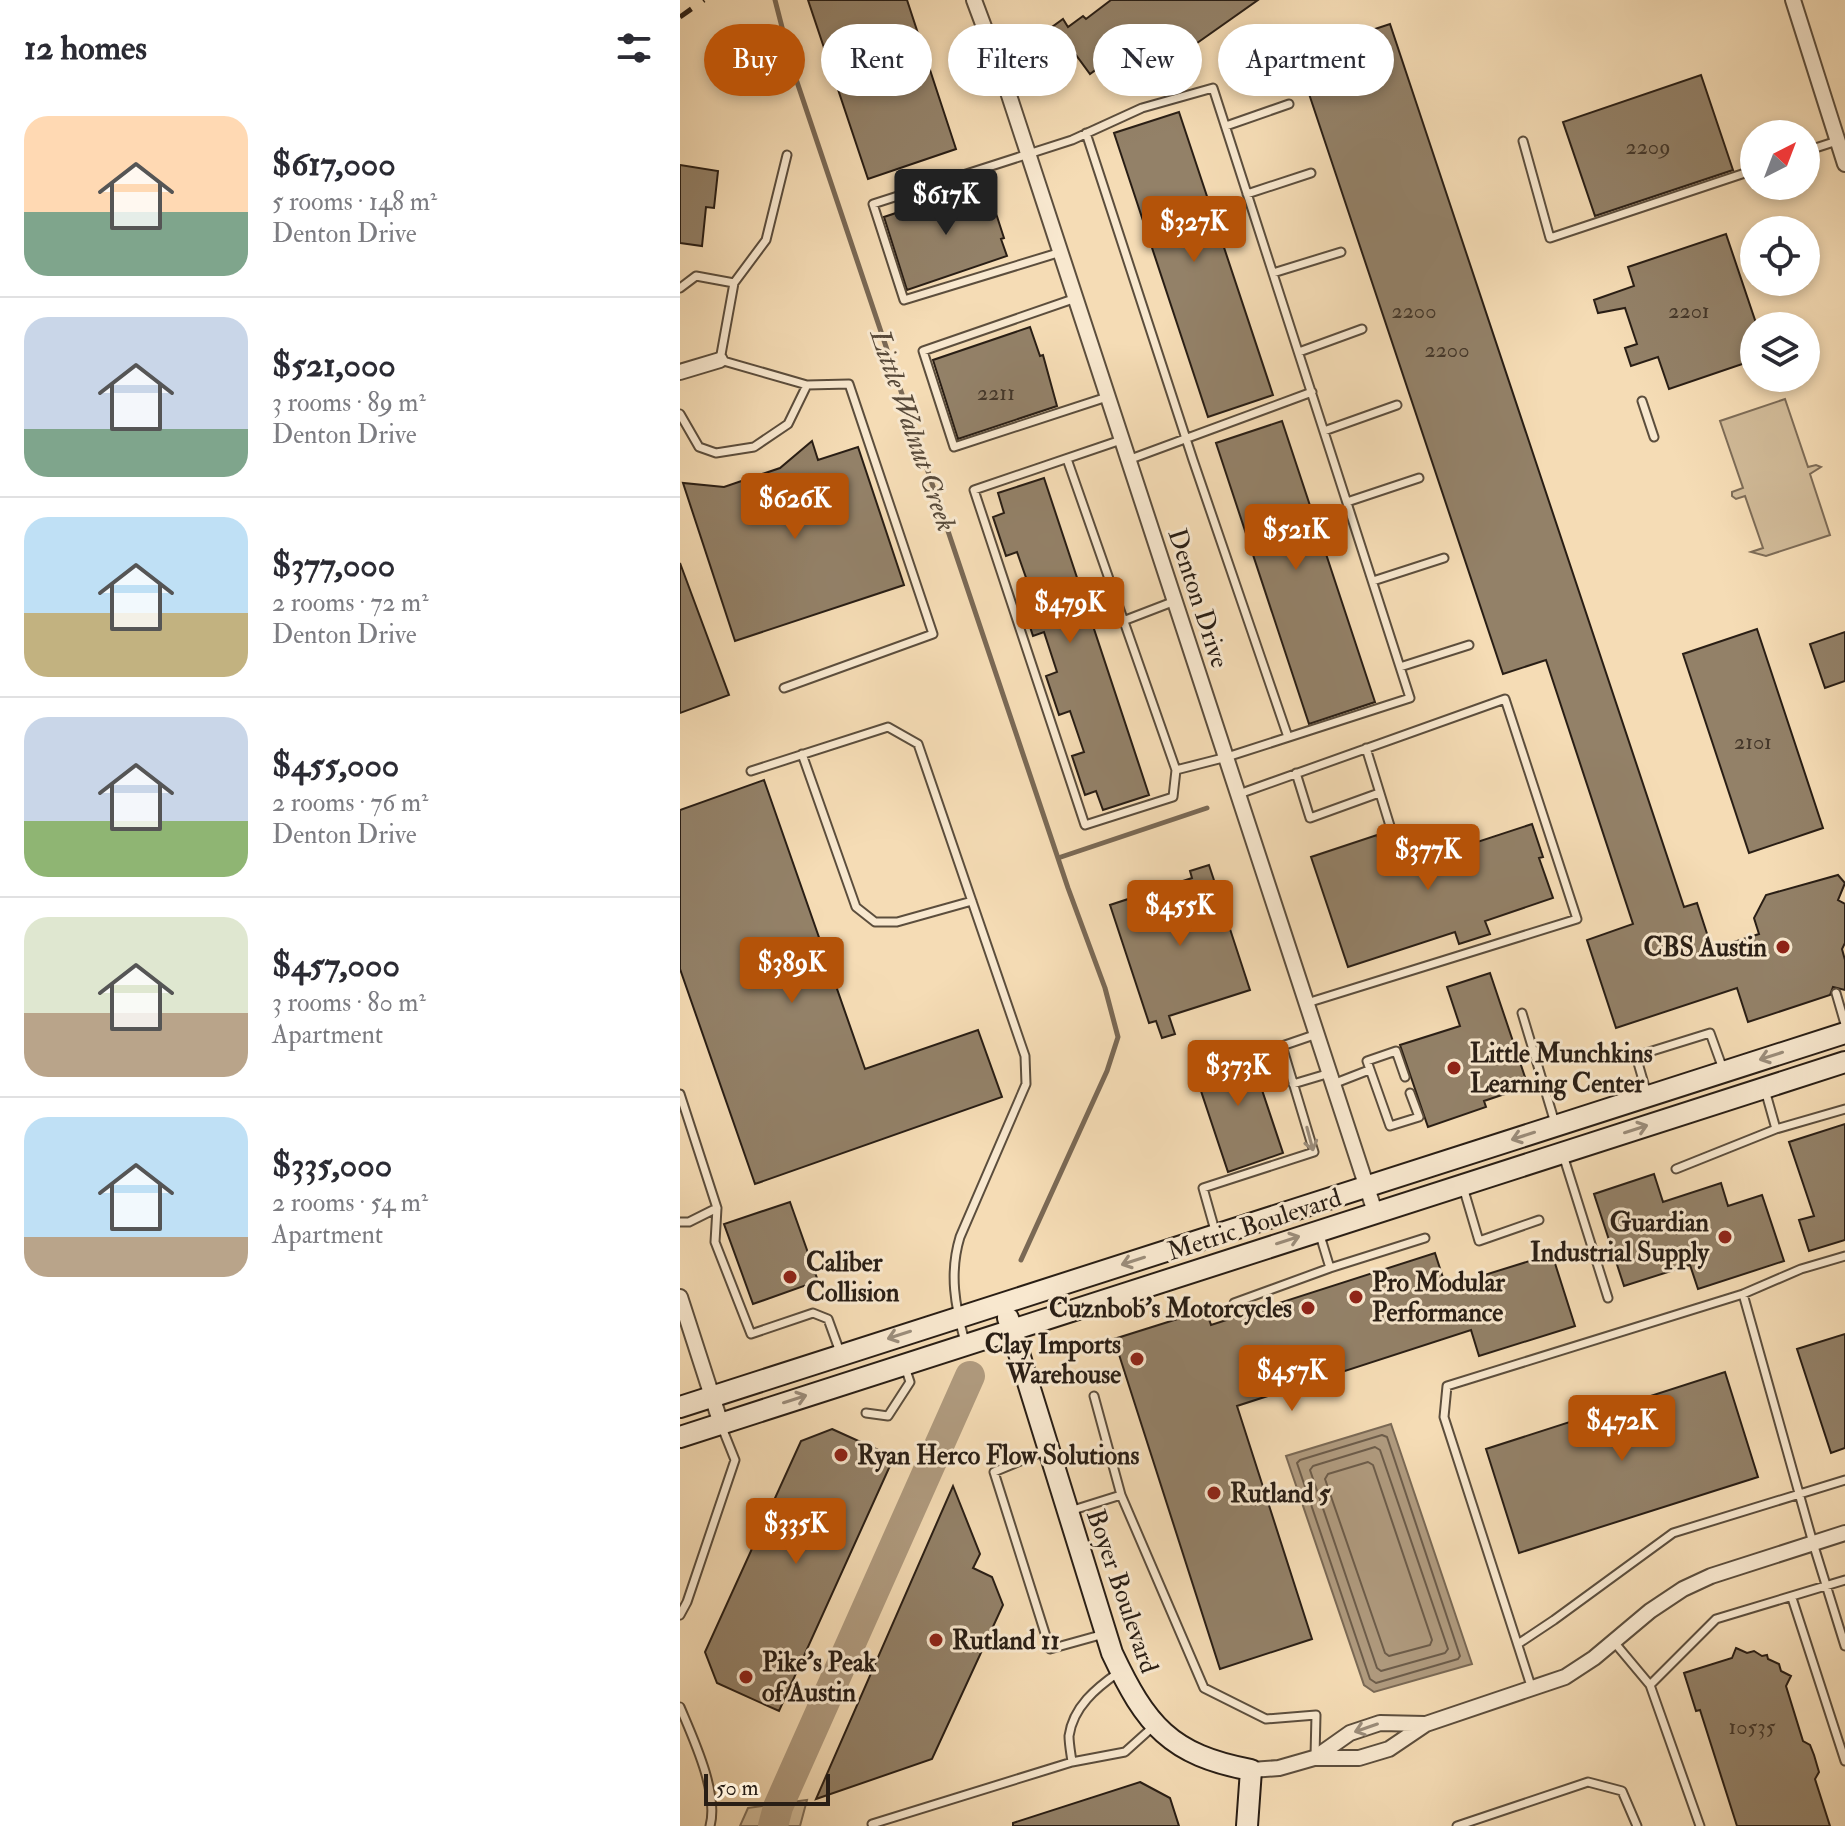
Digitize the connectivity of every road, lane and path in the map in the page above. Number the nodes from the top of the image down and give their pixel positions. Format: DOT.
graph roads {
  1 [pos="974,0"];
  2 [pos="1793,0"];
  3 [pos="1289,104"];
  4 [pos="1226,126"];
  5 [pos="1086,133"];
  6 [pos="1523,141"];
  7 [pos="1837,141"];
  8 [pos="1820,146"];
  9 [pos="1028,152"];
  10 [pos="787,155"];
  11 [pos="1845,164"];
  12 [pos="1311,173"];
  13 [pos="1740,175"];
  14 [pos="1247,194"];
  15 [pos="1061,252"];
  16 [pos="1341,252"];
  17 [pos="1273,273"];
  18 [pos="734,283"];
  19 [pos="680,288"];
  20 [pos="1076,298"];
  21 [pos="1362,329"];
  22 [pos="1299,352"];
  23 [pos="720,360"];
  24 [pos="680,372"];
  25 [pos="807,385"];
  26 [pos="1312,392"];
  27 [pos="1107,397"];
  28 [pos="1642,401"];
  29 [pos="1397,405"];
  30 [pos="680,414"];
  31 [pos="1324,431"];
  32 [pos="1654,437"];
  33 [pos="1185,439"];
  34 [pos="1121,440"];
  35 [pos="1067,459"];
  36 [pos="1128,460"];
  37 [pos="1419,478"];
  38 [pos="1347,502"];
  39 [pos="1444,558"];
  40 [pos="1373,581"];
  41 [pos="1175,601"];
  42 [pos="1123,621"];
  43 [pos="1469,645"];
  44 [pos="1400,667"];
  45 [pos="784,688"];
  46 [pos="1288,737"];
  47 [pos="1366,748"];
  48 [pos="802,754"];
  49 [pos="1227,757"];
  50 [pos="1176,770"];
  51 [pos="751,771"];
  52 [pos="1296,773"];
  53 [pos="1379,793"];
  54 [pos="1239,794"];
  55 [pos="1395,842"];
  56 [pos="972,901"];
  57 [pos="1836,993"];
  58 [pos="1307,1003"];
  59 [pos="1522,1013"];
  60 [pos="1845,1024"];
  61 [pos="1845,1033"];
  62 [pos="1317,1034"];
  63 [pos="1845,1062"];
  64 [pos="1369,1070"];
  65 [pos="1723,1072"];
  66 [pos="1405,1077"];
  67 [pos="1332,1078"];
  68 [pos="1293,1084"];
  69 [pos="1764,1088"];
  70 [pos="1410,1093"];
  71 [pos="680,1094"];
  72 [pos="1647,1096"];
  73 [pos="1845,1109"];
  74 [pos="1556,1125"];
  75 [pos="1776,1129"];
  76 [pos="1562,1153"];
  77 [pos="1676,1169"];
  78 [pos="1462,1185"];
  79 [pos="1367,1186"];
  80 [pos="717,1208"];
  81 [pos="1375,1212"];
  82 [pos="1539,1220"];
  83 [pos="680,1222"];
  84 [pos="1319,1230"];
  85 [pos="1216,1235"];
  86 [pos="1425,1238"];
  87 [pos="1845,1256"];
  88 [pos="1330,1268"];
  89 [pos="1743,1294"];
  90 [pos="680,1297"];
  91 [pos="1608,1298"];
  92 [pos="1003,1303"];
  93 [pos="1234,1303"];
  94 [pos="683,1316"];
  95 [pos="958,1317"];
  96 [pos="1011,1329"];
  97 [pos="966,1344"];
  98 [pos="841,1354"];
  99 [pos="904,1364"];
  100 [pos="713,1396"];
  101 [pos="1094,1396"];
  102 [pos="680,1407"];
  103 [pos="866,1413"];
  104 [pos="721,1424"];
  105 [pos="680,1437"];
  106 [pos="1049,1449"];
  107 [pos="1845,1480"];
  108 [pos="1121,1495"];
  109 [pos="1799,1495"];
  110 [pos="1068,1511"];
  111 [pos="1845,1533"];
  112 [pos="1813,1543"];
  113 [pos="1845,1580"];
  114 [pos="1826,1587"];
  115 [pos="1792,1598"];
  116 [pos="680,1615"];
  117 [pos="1106,1633"];
  118 [pos="1614,1642"];
  119 [pos="1518,1644"];
  120 [pos="1845,1646"];
  121 [pos="1121,1671"];
  122 [pos="1650,1685"];
  123 [pos="1532,1689"];
  124 [pos="680,1707"];
  125 [pos="1426,1724"];
  126 [pos="1155,1725"];
  127 [pos="1314,1758"];
  128 [pos="1845,1761"];
  129 [pos="1072,1762"];
  130 [pos="1251,1770"];
  131 [pos="872,1824"];
  132 [pos="710,1826"];
  133 [pos="1247,1826"];
  134 [pos="1457,1826"];
  135 [pos="1637,1826"];
  136 [pos="1700,1826"];
  1 -- 9 [label="street, Denton Drive"];
  2 -- 7 [label="street"];
  3 -- 4 [label="lane"];
  4 -- 5 [label="lane"];
  4 -- 14 [label="lane"];
  5 -- 9 [label="lane"];
  5 -- 33 [label="lane"];
  6 -- 13 [label="lane"];
  7 -- 8 [label="lane"];
  7 -- 11 [label="street"];
  9 -- 15 [label="street, Denton Drive"];
  9 -- 15 [label="lane"];
  10 -- 18 [label="lane"];
  12 -- 14 [label="lane"];
  14 -- 17 [label="lane"];
  15 -- 20 [label="street, Denton Drive"];
  16 -- 17 [label="lane"];
  17 -- 22 [label="lane"];
  18 -- 19 [label="lane"];
  18 -- 23 [label="lane"];
  20 -- 27 [label="street, Denton Drive"];
  20 -- 27 [label="lane"];
  21 -- 22 [label="lane"];
  22 -- 26 [label="lane"];
  23 -- 24 [label="street"];
  23 -- 25 [label="lane"];
  25 -- 30 [label="lane"];
  25 -- 45 [label="lane"];
  26 -- 31 [label="lane"];
  26 -- 33 [label="lane"];
  27 -- 34 [label="street, Denton Drive"];
  28 -- 32 [label="lane"];
  29 -- 31 [label="lane"];
  31 -- 38 [label="lane"];
  33 -- 36 [label="lane"];
  33 -- 46 [label="lane"];
  34 -- 35 [label="lane"];
  34 -- 36 [label="street, Denton Drive"];
  35 -- 42 [label="lane"];
  35 -- 50 [label="lane"];
  36 -- 41 [label="street, Denton Drive"];
  37 -- 38 [label="lane"];
  38 -- 40 [label="lane"];
  39 -- 40 [label="lane"];
  40 -- 44 [label="lane"];
  41 -- 42 [label="lane"];
  41 -- 49 [label="street, Denton Drive"];
  42 -- 50 [label="lane"];
  43 -- 44 [label="lane"];
  44 -- 46 [label="lane"];
  46 -- 49 [label="lane"];
  47 -- 52 [label="lane"];
  47 -- 53 [label="lane"];
  47 -- 58 [label="lane"];
  48 -- 51 [label="lane"];
  48 -- 56 [label="lane"];
  48 -- 56 [label="lane"];
  49 -- 50 [label="lane"];
  49 -- 54 [label="street, Denton Drive"];
  52 -- 53 [label="lane"];
  52 -- 54 [label="lane"];
  53 -- 55 [label="lane"];
  54 -- 58 [label="street, Denton Drive"];
  56 -- 95 [label="lane"];
  57 -- 60 [label="lane"];
  58 -- 62 [label="street, Denton Drive"];
  59 -- 74 [label="lane"];
  61 -- 65 [label="main road, Metric Boulevard, one-way"];
  62 -- 67 [label="street, Denton Drive"];
  62 -- 68 [label="lane"];
  63 -- 69 [label="main road, Metric Boulevard"];
  64 -- 66 [label="lane"];
  64 -- 67 [label="lane"];
  64 -- 70 [label="lane"];
  65 -- 72 [label="main road, Metric Boulevard"];
  65 -- 72 [label="lane"];
  67 -- 68 [label="lane"];
  67 -- 79 [label="street, Denton Drive"];
  68 -- 85 [label="lane, one-way"];
  69 -- 75 [label="lane"];
  76 -- 69 [label="main road, Metric Boulevard, one-way"];
  71 -- 80 [label="lane"];
  72 -- 74 [label="main road, Metric Boulevard"];
  73 -- 75 [label="lane"];
  74 -- 79 [label="main road, Metric Boulevard, one-way"];
  75 -- 77 [label="lane"];
  76 -- 78 [label="main road, Metric Boulevard"];
  76 -- 91 [label="lane"];
  78 -- 81 [label="main road, Metric Boulevard"];
  78 -- 82 [label="lane"];
  79 -- 81 [label="street, Denton Drive"];
  79 -- 85 [label="main road, Metric Boulevard"];
  80 -- 83 [label="lane"];
  80 -- 98 [label="lane"];
  81 -- 84 [label="main road, Metric Boulevard"];
  84 -- 88 [label="lane"];
  96 -- 84 [label="main road, Metric Boulevard, one-way"];
  85 -- 92 [label="main road, Metric Boulevard, one-way"];
  86 -- 88 [label="lane"];
  87 -- 89 [label="lane"];
  88 -- 93 [label="lane"];
  89 -- 109 [label="lane"];
  89 -- 119 [label="lane"];
  90 -- 94 [label="street"];
  92 -- 95 [label="main road, Metric Boulevard"];
  92 -- 96 [label="main road, Boyer Boulevard"];
  94 -- 100 [label="street"];
  95 -- 97 [label="lane"];
  95 -- 98 [label="main road, Metric Boulevard, one-way"];
  96 -- 97 [label="main road, Metric Boulevard"];
  96 -- 106 [label="main road, Boyer Boulevard"];
  97 -- 99 [label="main road, Metric Boulevard"];
  98 -- 100 [label="main road, Metric Boulevard"];
  99 -- 103 [label="lane"];
  104 -- 99 [label="main road, Metric Boulevard, one-way"];
  100 -- 102 [label="main road, Metric Boulevard"];
  100 -- 104 [label="street"];
  101 -- 108 [label="lane"];
  104 -- 105 [label="main road, Metric Boulevard"];
  104 -- 116 [label="lane"];
  106 -- 110 [label="main road, Boyer Boulevard"];
  106 -- 117 [label="lane"];
  107 -- 109 [label="lane"];
  108 -- 110 [label="lane"];
  108 -- 127 [label="lane"];
  109 -- 112 [label="lane"];
  109 -- 119 [label="lane"];
  110 -- 117 [label="main road, Boyer Boulevard"];
  111 -- 112 [label="street, Boyer Boulevard"];
  112 -- 114 [label="lane"];
  112 -- 118 [label="street, Boyer Boulevard"];
  113 -- 114 [label="lane"];
  114 -- 115 [label="lane"];
  114 -- 120 [label="lane"];
  115 -- 122 [label="lane"];
  115 -- 128 [label="lane"];
  117 -- 121 [label="main road, Boyer Boulevard"];
  118 -- 122 [label="lane"];
  118 -- 123 [label="street, Boyer Boulevard"];
  119 -- 123 [label="lane"];
  121 -- 126 [label="main road, Boyer Boulevard"];
  121 -- 129 [label="lane"];
  122 -- 136 [label="lane"];
  123 -- 125 [label="street, Boyer Boulevard"];
  124 -- 132 [label="lane"];
  125 -- 127 [label="street, Boyer Boulevard"];
  125 -- 127 [label="street, Boyer Boulevard, one-way"];
  126 -- 129 [label="lane"];
  126 -- 130 [label="main road, Boyer Boulevard"];
  127 -- 130 [label="street, Boyer Boulevard"];
  129 -- 131 [label="lane"];
  130 -- 133 [label="main road"];
  134 -- 135 [label="lane"];
}
